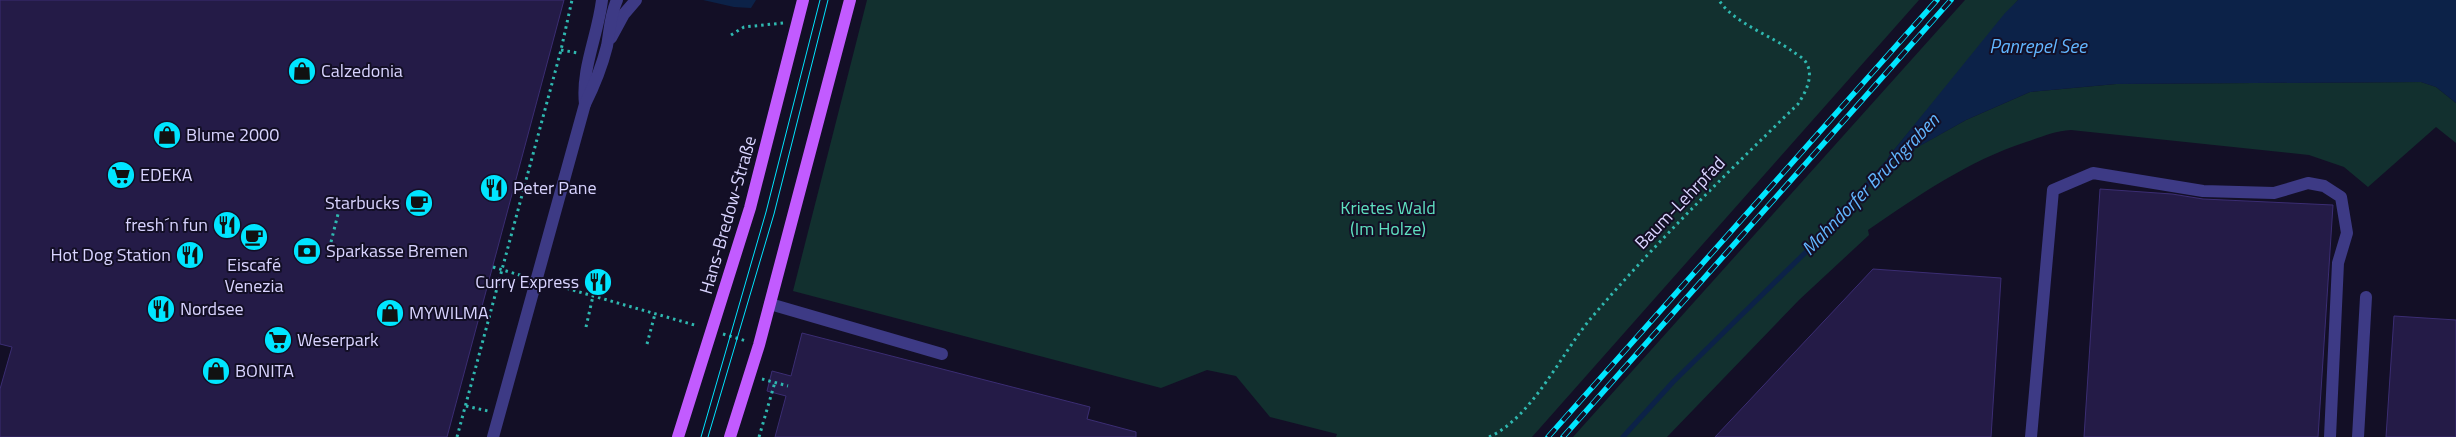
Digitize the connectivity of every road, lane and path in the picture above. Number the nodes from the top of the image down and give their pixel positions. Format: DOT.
graph roads {
  1 [pos="572,0"];
  2 [pos="602,0"];
  3 [pos="618,0"];
  4 [pos="636,0"];
  5 [pos="803,0"];
  6 [pos="850,0"];
  7 [pos="1719,1"];
  8 [pos="798,21"];
  9 [pos="730,35"];
  10 [pos="607,44"];
  11 [pos="584,104"];
  12 [pos="340,206"];
  13 [pos="331,242"];
  14 [pos="493,267"];
  15 [pos="502,270"];
  16 [pos="537,280"];
  17 [pos="594,296"];
  18 [pos="2366,297"];
  19 [pos="770,304"];
  20 [pos="655,314"];
  21 [pos="586,326"];
  22 [pos="713,331"];
  23 [pos="647,344"];
  24 [pos="759,345"];
  25 [pos="942,354"];
  26 [pos="762,379"];
  27 [pos="775,382"];
  28 [pos="788,386"];
  29 [pos="457,437"];
  30 [pos="493,437"];
  31 [pos="678,437"];
  32 [pos="730,437"];
  33 [pos="759,437"];
  34 [pos="1489,437"];
  35 [pos="2031,437"];
  36 [pos="2330,437"];
  37 [pos="2358,437"];
  1 -- 15 [label="path"];
  2 -- 11 [label="lane"];
  3 -- 10 [label="lane"];
  4 -- 10 [label="lane"];
  5 -- 8 [label="main road, Hans-Bredow-Straße"];
  6 -- 19 [label="main road"];
  7 -- 34 [label="path, Baum-Lehrpfad"];
  8 -- 9 [label="path"];
  8 -- 22 [label="main road, Hans-Bredow-Straße"];
  10 -- 11 [label="lane"];
  11 -- 16 [label="lane"];
  12 -- 13 [label="path"];
  14 -- 15 [label="path"];
  15 -- 16 [label="path"];
  15 -- 29 [label="path"];
  16 -- 17 [label="path"];
  16 -- 30 [label="lane"];
  17 -- 20 [label="path"];
  17 -- 21 [label="path"];
  18 -- 37 [label="lane"];
  19 -- 24 [label="main road"];
  19 -- 25 [label="lane"];
  20 -- 22 [label="path"];
  20 -- 23 [label="path"];
  22 -- 24 [label="path"];
  22 -- 31 [label="main road, Hans-Bredow-Straße"];
  24 -- 32 [label="main road"];
  26 -- 27 [label="path"];
  27 -- 28 [label="path"];
  27 -- 33 [label="path"];
  35 -- 36 [label="lane"];
}
